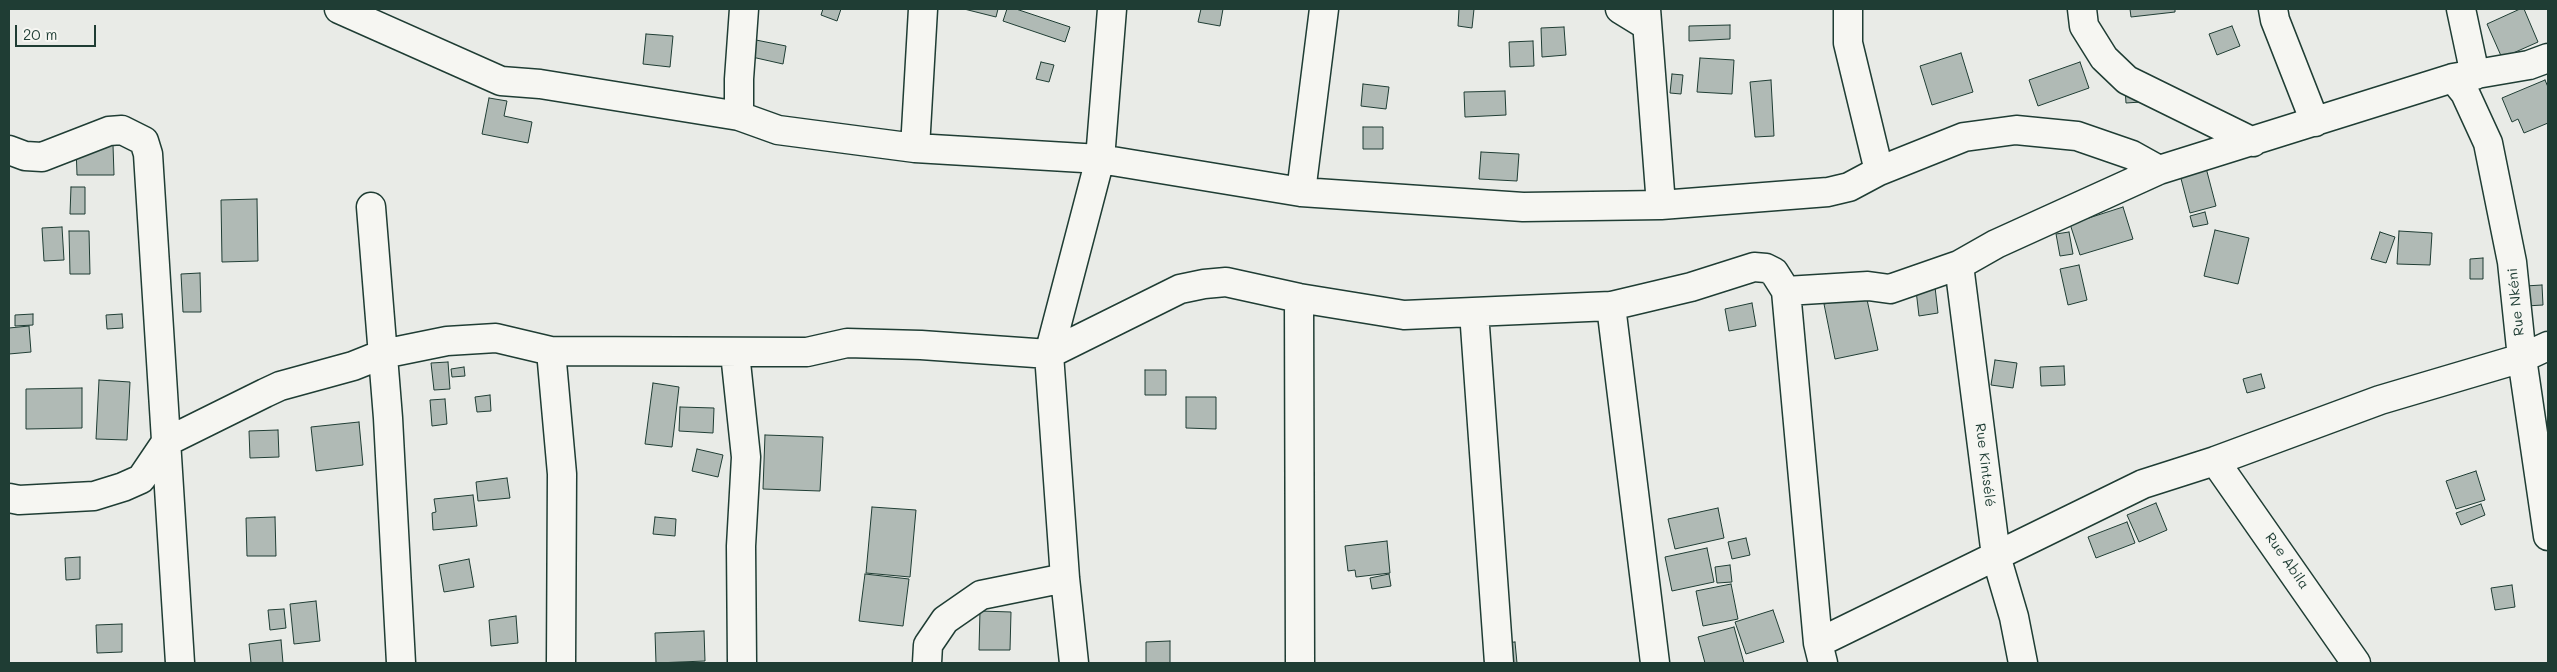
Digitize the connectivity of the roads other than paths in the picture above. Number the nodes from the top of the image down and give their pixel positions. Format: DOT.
graph roads {
  1 [pos="338,9"];
  2 [pos="744,9"];
  3 [pos="923,9"];
  4 [pos="1112,9"];
  5 [pos="1324,9"];
  6 [pos="1620,9"];
  7 [pos="1848,9"];
  8 [pos="2082,9"];
  9 [pos="2273,9"];
  10 [pos="2461,9"];
  11 [pos="1646,17"];
  12 [pos="2548,58"];
  13 [pos="2464,76"];
  14 [pos="739,116"];
  15 [pos="2314,122"];
  16 [pos="2252,142"];
  17 [pos="915,148"];
  18 [pos="9,150"];
  19 [pos="1100,159"];
  20 [pos="2159,170"];
  21 [pos="1879,171"];
  22 [pos="1301,192"];
  23 [pos="1661,205"];
  24 [pos="371,207"];
  25 [pos="1959,265"];
  26 [pos="1786,291"];
  27 [pos="1299,298"];
  28 [pos="1610,306"];
  29 [pos="1474,312"];
  30 [pos="2548,346"];
  31 [pos="551,351"];
  32 [pos="735,353"];
  33 [pos="383,354"];
  34 [pos="1049,354"];
  35 [pos="2522,358"];
  36 [pos="166,442"];
  37 [pos="2215,461"];
  38 [pos="9,498"];
  39 [pos="2548,536"];
  40 [pos="1996,556"];
  41 [pos="1065,578"];
  42 [pos="1820,653"];
  43 [pos="180,663"];
  44 [pos="401,663"];
  45 [pos="561,663"];
  46 [pos="742,663"];
  47 [pos="927,663"];
  48 [pos="1074,663"];
  49 [pos="1300,663"];
  50 [pos="1499,663"];
  51 [pos="1655,663"];
  52 [pos="2023,663"];
  53 [pos="2356,663"];
  1 -- 14 [label="street"];
  2 -- 14 [label="street"];
  3 -- 17 [label="street"];
  4 -- 19 [label="street"];
  5 -- 22 [label="street"];
  6 -- 11 [label="street"];
  7 -- 21 [label="street"];
  8 -- 16 [label="street"];
  9 -- 15 [label="street"];
  10 -- 13 [label="street, Rue Nkéni"];
  11 -- 23 [label="street"];
  12 -- 13 [label="street"];
  13 -- 15 [label="street"];
  13 -- 35 [label="street, Rue Nkéni"];
  14 -- 17 [label="street"];
  15 -- 16 [label="street"];
  16 -- 20 [label="street"];
  17 -- 19 [label="street"];
  18 -- 36 [label="street"];
  19 -- 22 [label="street"];
  19 -- 34 [label="street"];
  20 -- 21 [label="street"];
  20 -- 25 [label="street"];
  21 -- 23 [label="street"];
  22 -- 23 [label="street"];
  24 -- 33 [label="street"];
  25 -- 26 [label="street"];
  25 -- 40 [label="street, Rue Kintsélé"];
  26 -- 28 [label="street"];
  26 -- 42 [label="street"];
  27 -- 29 [label="street"];
  27 -- 34 [label="street"];
  27 -- 49 [label="street"];
  28 -- 29 [label="street"];
  28 -- 51 [label="street"];
  29 -- 50 [label="street"];
  30 -- 35 [label="street"];
  31 -- 32 [label="street"];
  31 -- 33 [label="street"];
  31 -- 45 [label="street"];
  32 -- 34 [label="street"];
  32 -- 46 [label="street"];
  33 -- 36 [label="street"];
  33 -- 44 [label="street"];
  34 -- 41 [label="street"];
  35 -- 37 [label="street"];
  35 -- 39 [label="street, Rue Nkéni"];
  36 -- 38 [label="street"];
  36 -- 43 [label="street"];
  37 -- 40 [label="street"];
  37 -- 53 [label="street, Rue Abila"];
  40 -- 42 [label="street"];
  40 -- 52 [label="street, Rue Kintsélé"];
  41 -- 47 [label="street"];
  41 -- 48 [label="street"];
}
